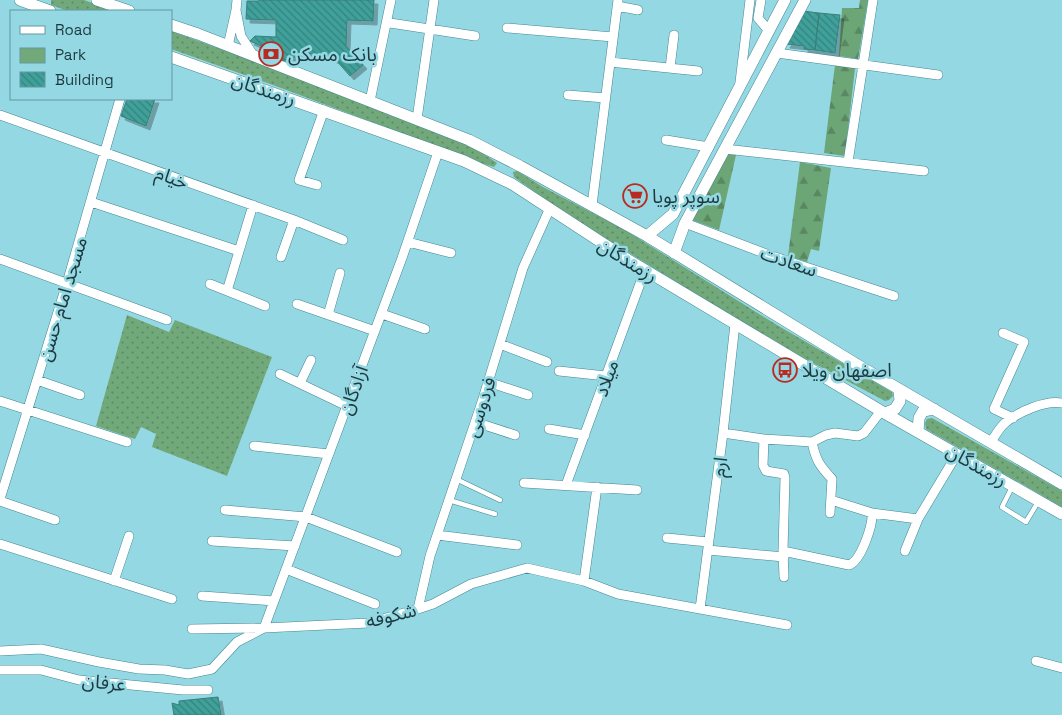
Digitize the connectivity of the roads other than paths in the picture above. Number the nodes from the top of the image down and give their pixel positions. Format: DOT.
graph roads {
  1 [pos="20,0"];
  2 [pos="97,0"];
  3 [pos="237,0"];
  4 [pos="390,0"];
  5 [pos="434,0"];
  6 [pos="750,0"];
  7 [pos="761,0"];
  8 [pos="785,0"];
  9 [pos="805,0"];
  10 [pos="873,0"];
  11 [pos="618,3"];
  12 [pos="45,6"];
  13 [pos="126,10"];
  14 [pos="236,10"];
  15 [pos="638,10"];
  16 [pos="390,23"];
  17 [pos="172,25"];
  18 [pos="507,28"];
  19 [pos="428,30"];
  20 [pos="768,31"];
  21 [pos="674,35"];
  22 [pos="476,36"];
  23 [pos="613,37"];
  24 [pos="228,46"];
  25 [pos="777,53"];
  26 [pos="253,55"];
  27 [pos="172,57"];
  28 [pos="610,62"];
  29 [pos="863,64"];
  30 [pos="670,68"];
  31 [pos="698,71"];
  32 [pos="938,75"];
  33 [pos="739,89"];
  34 [pos="568,95"];
  35 [pos="605,98"];
  36 [pos="120,100"];
  37 [pos="370,101"];
  38 [pos="324,110"];
  39 [pos="0,115"];
  40 [pos="417,119"];
  41 [pos="666,140"];
  42 [pos="709,147"];
  43 [pos="725,149"];
  44 [pos="438,152"];
  45 [pos="106,153"];
  46 [pos="848,162"];
  47 [pos="924,172"];
  48 [pos="317,185"];
  49 [pos="91,202"];
  50 [pos="253,205"];
  51 [pos="592,205"];
  52 [pos="550,208"];
  53 [pos="294,220"];
  54 [pos="685,223"];
  55 [pos="647,236"];
  56 [pos="343,240"];
  57 [pos="408,242"];
  58 [pos="239,251"];
  59 [pos="674,252"];
  60 [pos="451,253"];
  61 [pos="281,257"];
  62 [pos="0,259"];
  63 [pos="645,270"];
  64 [pos="340,273"];
  65 [pos="67,284"];
  66 [pos="210,284"];
  67 [pos="227,291"];
  68 [pos="894,296"];
  69 [pos="297,304"];
  70 [pos="265,306"];
  71 [pos="382,314"];
  72 [pos="328,315"];
  73 [pos="167,320"];
  74 [pos="735,324"];
  75 [pos="426,329"];
  76 [pos="375,332"];
  77 [pos="1003,332"];
  78 [pos="500,344"];
  79 [pos="311,360"];
  80 [pos="547,362"];
  81 [pos="559,371"];
  82 [pos="280,374"];
  83 [pos="606,376"];
  84 [pos="37,380"];
  85 [pos="488,382"];
  86 [pos="300,383"];
  87 [pos="899,388"];
  88 [pos="80,395"];
  89 [pos="528,395"];
  90 [pos="0,401"];
  91 [pos="1062,403"];
  92 [pos="347,406"];
  93 [pos="934,409"];
  94 [pos="28,411"];
  95 [pos="883,412"];
  96 [pos="1013,418"];
  97 [pos="475,422"];
  98 [pos="550,429"];
  99 [pos="918,431"];
  100 [pos="723,433"];
  101 [pos="515,435"];
  102 [pos="585,435"];
  103 [pos="764,439"];
  104 [pos="127,442"];
  105 [pos="812,442"];
  106 [pos="991,442"];
  107 [pos="254,446"];
  108 [pos="329,454"];
  109 [pos="957,454"];
  110 [pos="3,474"];
  111 [pos="456,479"];
  112 [pos="524,483"];
  113 [pos="1062,483"];
  114 [pos="566,485"];
  115 [pos="1012,486"];
  116 [pos="597,487"];
  117 [pos="638,490"];
  118 [pos="0,500"];
  119 [pos="449,500"];
  120 [pos="500,500"];
  121 [pos="830,500"];
  122 [pos="1039,501"];
  123 [pos="226,510"];
  124 [pos="830,513"];
  125 [pos="872,513"];
  126 [pos="496,514"];
  127 [pos="1062,514"];
  128 [pos="306,517"];
  129 [pos="918,519"];
  130 [pos="55,520"];
  131 [pos="437,534"];
  132 [pos="128,536"];
  133 [pos="667,538"];
  134 [pos="212,542"];
  135 [pos="0,544"];
  136 [pos="517,545"];
  137 [pos="295,546"];
  138 [pos="708,546"];
  139 [pos="905,551"];
  140 [pos="397,552"];
  141 [pos="784,554"];
  142 [pos="286,569"];
  143 [pos="784,577"];
  144 [pos="114,581"];
  145 [pos="584,581"];
  146 [pos="202,596"];
  147 [pos="172,599"];
  148 [pos="274,601"];
  149 [pos="375,604"];
  150 [pos="418,609"];
  151 [pos="700,609"];
  152 [pos="787,624"];
  153 [pos="264,628"];
  154 [pos="192,629"];
  155 [pos="0,651"];
  156 [pos="1036,662"];
  157 [pos="1062,668"];
  158 [pos="0,670"];
  159 [pos="208,690"];
  1 -- 12 [label="main road"];
  2 -- 13 [label="main road"];
  3 -- 14 [label="street"];
  4 -- 37 [label="street"];
  5 -- 19 [label="street"];
  6 -- 33 [label="street"];
  7 -- 20 [label="street"];
  8 -- 20 [label="main road"];
  9 -- 25 [label="main road"];
  10 -- 29 [label="street"];
  11 -- 15 [label="street"];
  11 -- 23 [label="street"];
  14 -- 24 [label="street"];
  14 -- 26 [label="street"];
  16 -- 19 [label="street"];
  17 -- 24 [label="main road, رزمندگان"];
  18 -- 23 [label="street"];
  19 -- 22 [label="street"];
  19 -- 40 [label="street"];
  20 -- 33 [label="main road"];
  21 -- 30 [label="street"];
  23 -- 28 [label="street"];
  24 -- 26 [label="main road, رزمندگان"];
  25 -- 29 [label="street"];
  25 -- 43 [label="main road"];
  26 -- 37 [label="main road, رزمندگان"];
  27 -- 38 [label="main road, رزمندگان"];
  28 -- 30 [label="street"];
  28 -- 35 [label="street"];
  29 -- 32 [label="street"];
  29 -- 46 [label="street"];
  30 -- 31 [label="street"];
  33 -- 42 [label="main road"];
  34 -- 35 [label="street"];
  35 -- 51 [label="street"];
  36 -- 45 [label="street, مسجد امام حسن"];
  37 -- 40 [label="main road, رزمندگان"];
  38 -- 44 [label="main road, رزمندگان"];
  38 -- 48 [label="street"];
  39 -- 45 [label="street, خیام"];
  40 -- 51 [label="main road, رزمندگان"];
  41 -- 42 [label="street"];
  42 -- 55 [label="main road"];
  43 -- 46 [label="street"];
  43 -- 54 [label="main road"];
  44 -- 52 [label="main road, رزمندگان"];
  44 -- 57 [label="street, آزادگان"];
  45 -- 49 [label="street, مسجد امام حسن"];
  45 -- 50 [label="street, خیام"];
  46 -- 47 [label="street"];
  49 -- 58 [label="street"];
  49 -- 65 [label="street, مسجد امام حسن"];
  50 -- 53 [label="street, خیام"];
  50 -- 58 [label="street"];
  51 -- 55 [label="main road, رزمندگان"];
  52 -- 63 [label="main road, رزمندگان"];
  52 -- 78 [label="street, فردوسی"];
  53 -- 56 [label="street, خیام"];
  53 -- 61 [label="street"];
  54 -- 59 [label="main road"];
  54 -- 68 [label="street, سعادت"];
  55 -- 59 [label="main road, رزمندگان"];
  57 -- 60 [label="street"];
  57 -- 71 [label="street, آزادگان"];
  58 -- 67 [label="street"];
  59 -- 87 [label="main road, رزمندگان"];
  62 -- 65 [label="street"];
  63 -- 74 [label="main road, رزمندگان"];
  63 -- 83 [label="street, میلاد"];
  64 -- 72 [label="street"];
  65 -- 73 [label="street"];
  65 -- 84 [label="street, مسجد امام حسن"];
  66 -- 67 [label="street"];
  67 -- 70 [label="street"];
  69 -- 72 [label="street"];
  71 -- 75 [label="street"];
  71 -- 76 [label="street, آزادگان"];
  72 -- 76 [label="street"];
  74 -- 95 [label="main road, رزمندگان"];
  74 -- 100 [label="street, ارم"];
  76 -- 92 [label="street, آزادگان"];
  77 -- 96 [label="street"];
  78 -- 80 [label="street"];
  78 -- 85 [label="street, فردوسی"];
  79 -- 86 [label="street"];
  81 -- 83 [label="street"];
  82 -- 86 [label="street"];
  83 -- 102 [label="street, میلاد"];
  84 -- 88 [label="street"];
  84 -- 94 [label="street, مسجد امام حسن"];
  85 -- 89 [label="street"];
  85 -- 97 [label="street, فردوسی"];
  86 -- 92 [label="street"];
  87 -- 93 [label="main road, رزمندگان"];
  87 -- 95 [label="main road"];
  90 -- 94 [label="street"];
  91 -- 96 [label="street"];
  92 -- 108 [label="street, آزادگان"];
  93 -- 99 [label="main road"];
  93 -- 106 [label="main road, رزمندگان"];
  94 -- 104 [label="street"];
  94 -- 110 [label="street, مسجد امام حسن"];
  95 -- 99 [label="main road, رزمندگان"];
  95 -- 105 [label="street"];
  96 -- 106 [label="street"];
  97 -- 101 [label="street"];
  97 -- 111 [label="street, فردوسی"];
  98 -- 102 [label="street"];
  99 -- 109 [label="main road, رزمندگان"];
  100 -- 103 [label="street"];
  100 -- 138 [label="street, ارم"];
  102 -- 114 [label="street, میلاد"];
  103 -- 105 [label="street"];
  103 -- 141 [label="street"];
  105 -- 121 [label="street"];
  106 -- 113 [label="main road, رزمندگان"];
  107 -- 108 [label="street"];
  108 -- 128 [label="street, آزادگان"];
  109 -- 115 [label="main road, رزمندگان"];
  109 -- 129 [label="street"];
  110 -- 118 [label="street, مسجد امام حسن"];
  111 -- 119 [label="street, فردوسی"];
  111 -- 120 [label="lane"];
  112 -- 114 [label="street"];
  114 -- 116 [label="street"];
  115 -- 122 [label="main road, رزمندگان"];
  115 -- 122 [label="lane"];
  116 -- 117 [label="street"];
  116 -- 145 [label="street"];
  118 -- 130 [label="street"];
  119 -- 126 [label="lane"];
  119 -- 131 [label="street, فردوسی"];
  121 -- 124 [label="street"];
  121 -- 125 [label="street"];
  122 -- 127 [label="main road, رزمندگان"];
  123 -- 128 [label="street"];
  125 -- 129 [label="street"];
  125 -- 141 [label="street"];
  128 -- 137 [label="street, آزادگان"];
  128 -- 140 [label="street"];
  129 -- 139 [label="street"];
  131 -- 136 [label="street"];
  131 -- 150 [label="street, فردوسی"];
  132 -- 144 [label="street"];
  133 -- 138 [label="street"];
  134 -- 137 [label="street"];
  135 -- 144 [label="street"];
  137 -- 142 [label="street, آزادگان"];
  138 -- 141 [label="street"];
  138 -- 151 [label="street, ارم"];
  141 -- 143 [label="street"];
  142 -- 148 [label="street, آزادگان"];
  142 -- 149 [label="street"];
  144 -- 147 [label="street"];
  145 -- 150 [label="street, شکوفه"];
  145 -- 151 [label="street, شکوفه"];
  146 -- 148 [label="street"];
  148 -- 153 [label="street, آزادگان"];
  150 -- 153 [label="street, شکوفه"];
  151 -- 152 [label="street, شکوفه"];
  153 -- 154 [label="street"];
  153 -- 155 [label="street, شکوفه"];
  156 -- 157 [label="street"];
  158 -- 159 [label="street, عرفان"];
}
